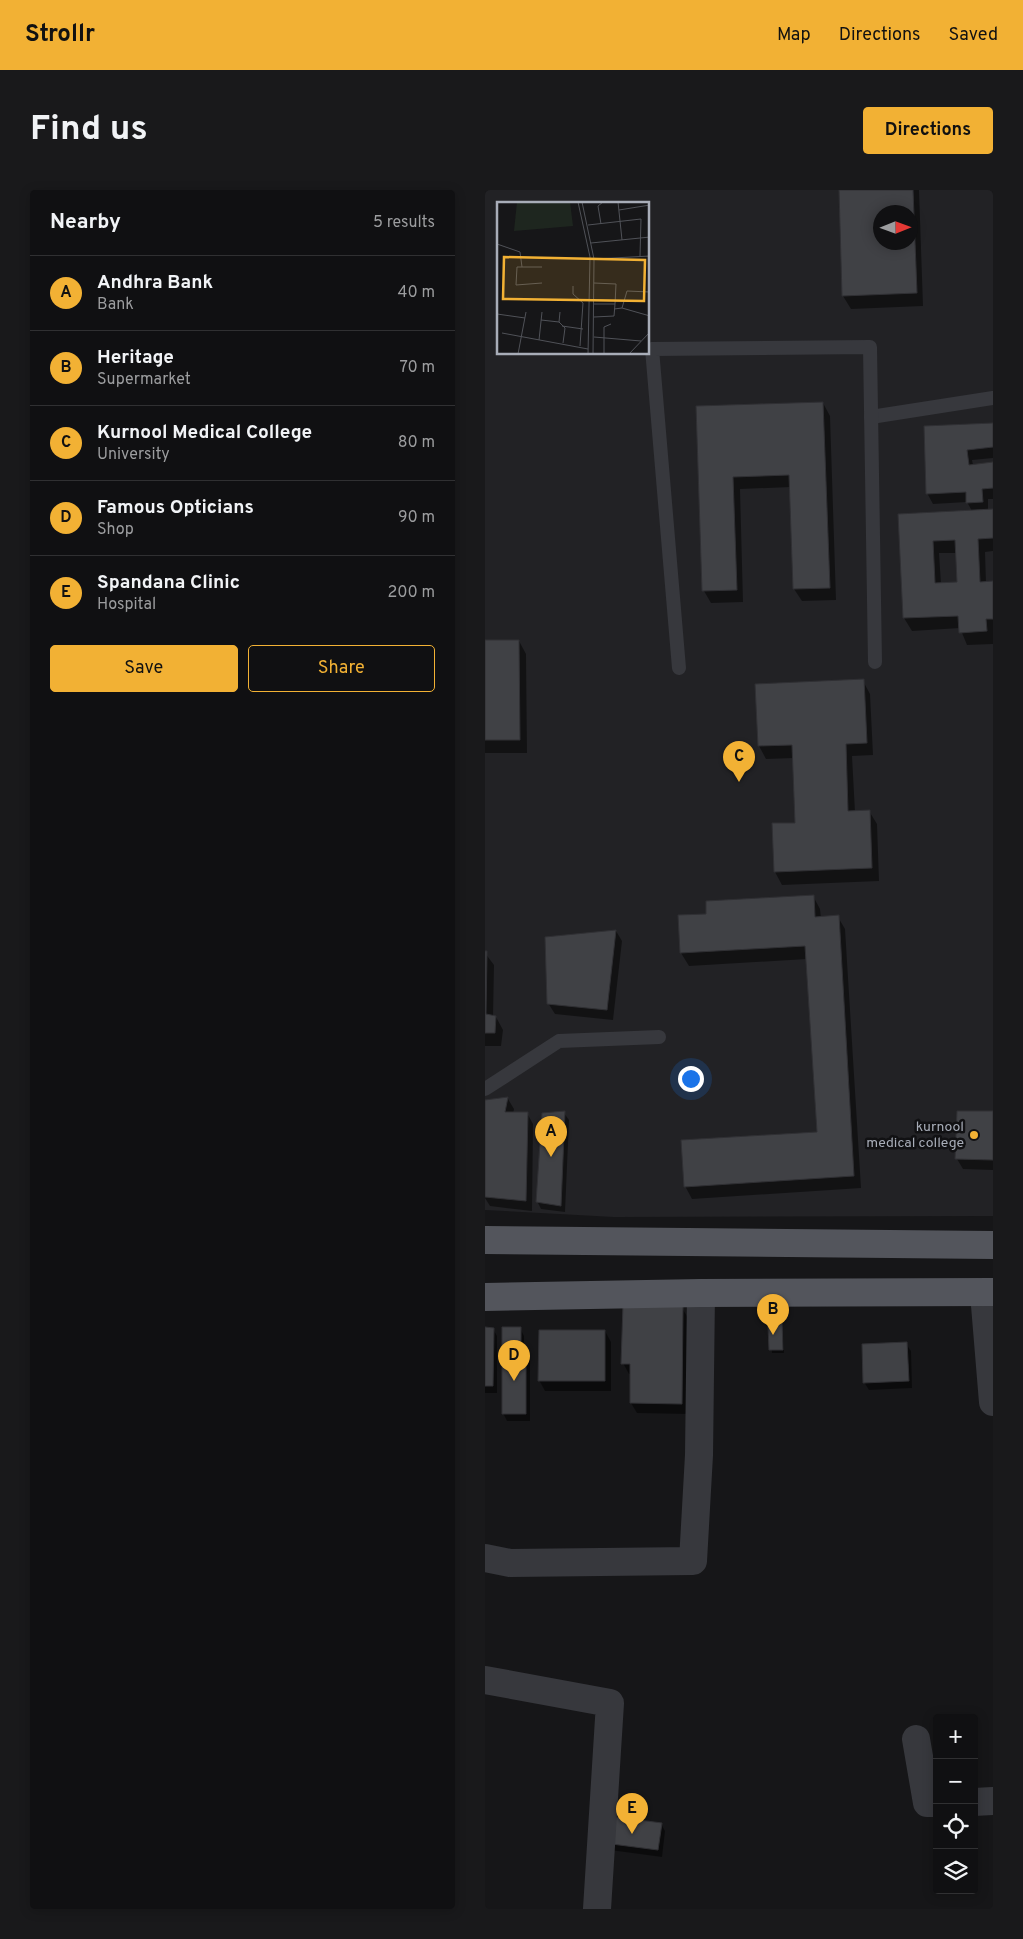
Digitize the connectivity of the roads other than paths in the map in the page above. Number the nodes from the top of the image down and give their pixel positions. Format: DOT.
graph roads {
  1 [pos="993,398"];
  2 [pos="871,417"];
  3 [pos="875,662"];
  4 [pos="679,668"];
  5 [pos="659,1037"];
  6 [pos="485,1089"];
  7 [pos="485,1240"];
  8 [pos="993,1245"];
  9 [pos="701,1293"];
  10 [pos="989,1293"];
  11 [pos="485,1297"];
  12 [pos="993,1402"];
  13 [pos="485,1558"];
  14 [pos="485,1680"];
  15 [pos="916,1739"];
  16 [pos="993,1801"];
  17 [pos="978,1802"];
  18 [pos="933,1803"];
  19 [pos="597,1909"];
  1 -- 2 [label="lane"];
  2 -- 3 [label="lane"];
  2 -- 4 [label="lane"];
  5 -- 6 [label="lane"];
  7 -- 8 [label="main road"];
  9 -- 10 [label="main road"];
  9 -- 11 [label="main road"];
  9 -- 13 [label="street"];
  10 -- 12 [label="street"];
  14 -- 19 [label="street"];
  15 -- 18 [label="street"];
  16 -- 17 [label="street"];
}
